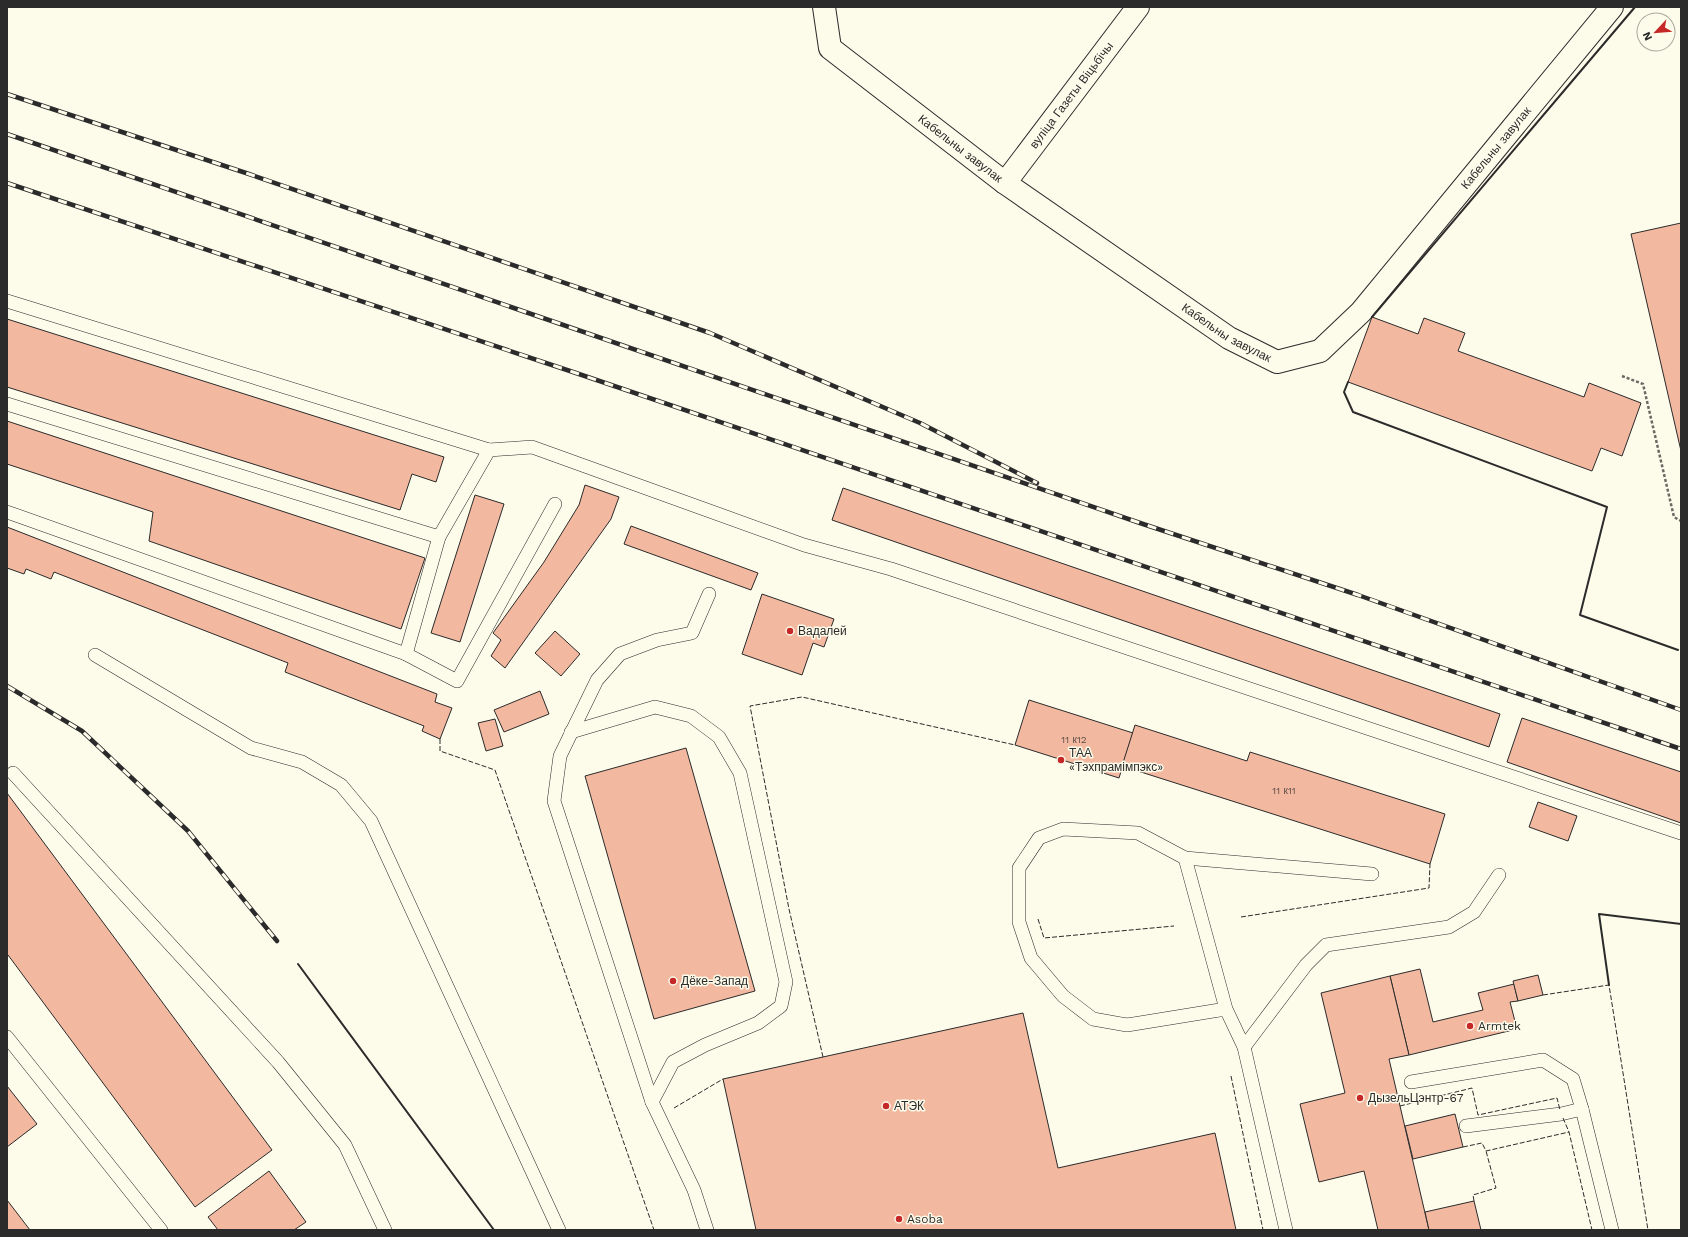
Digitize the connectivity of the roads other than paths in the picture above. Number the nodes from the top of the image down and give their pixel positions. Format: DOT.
graph roads {
  1 [pos="824,7"];
  2 [pos="1138,7"];
  3 [pos="1612,7"];
  4 [pos="1004,183"];
  5 [pos="7,301"];
  6 [pos="7,404"];
  7 [pos="489,450"];
  8 [pos="554,504"];
  9 [pos="7,512"];
  10 [pos="440,537"];
  11 [pos="709,594"];
  12 [pos="406,654"];
  13 [pos="95,655"];
  14 [pos="572,732"];
  15 [pos="13,773"];
  16 [pos="1681,833"];
  17 [pos="1185,858"];
  18 [pos="1372,874"];
  19 [pos="1499,875"];
  20 [pos="1226,1009"];
  21 [pos="7,1037"];
  22 [pos="1244,1047"];
  23 [pos="1411,1082"];
  24 [pos="652,1102"];
  25 [pos="1582,1109"];
  26 [pos="1466,1126"];
  27 [pos="161,1230"];
  28 [pos="385,1230"];
  29 [pos="559,1230"];
  30 [pos="707,1230"];
  31 [pos="1286,1230"];
  32 [pos="1612,1230"];
  1 -- 4 [label="street, Кабельны завулак"];
  2 -- 4 [label="street, вуліца Газеты Віцьбічы"];
  3 -- 4 [label="street, Кабельны завулак"];
  5 -- 7 [label="lane"];
  6 -- 10 [label="lane"];
  7 -- 10 [label="lane"];
  7 -- 16 [label="lane"];
  8 -- 12 [label="lane"];
  9 -- 12 [label="lane"];
  10 -- 12 [label="lane"];
  11 -- 14 [label="lane"];
  13 -- 29 [label="lane"];
  14 -- 24 [label="lane"];
  14 -- 24 [label="lane"];
  15 -- 28 [label="lane"];
  17 -- 18 [label="lane"];
  17 -- 20 [label="lane"];
  17 -- 20 [label="lane"];
  19 -- 22 [label="lane"];
  20 -- 22 [label="lane"];
  21 -- 27 [label="lane"];
  22 -- 31 [label="lane"];
  23 -- 25 [label="lane"];
  24 -- 30 [label="lane"];
  25 -- 26 [label="lane"];
  25 -- 32 [label="lane"];
}
